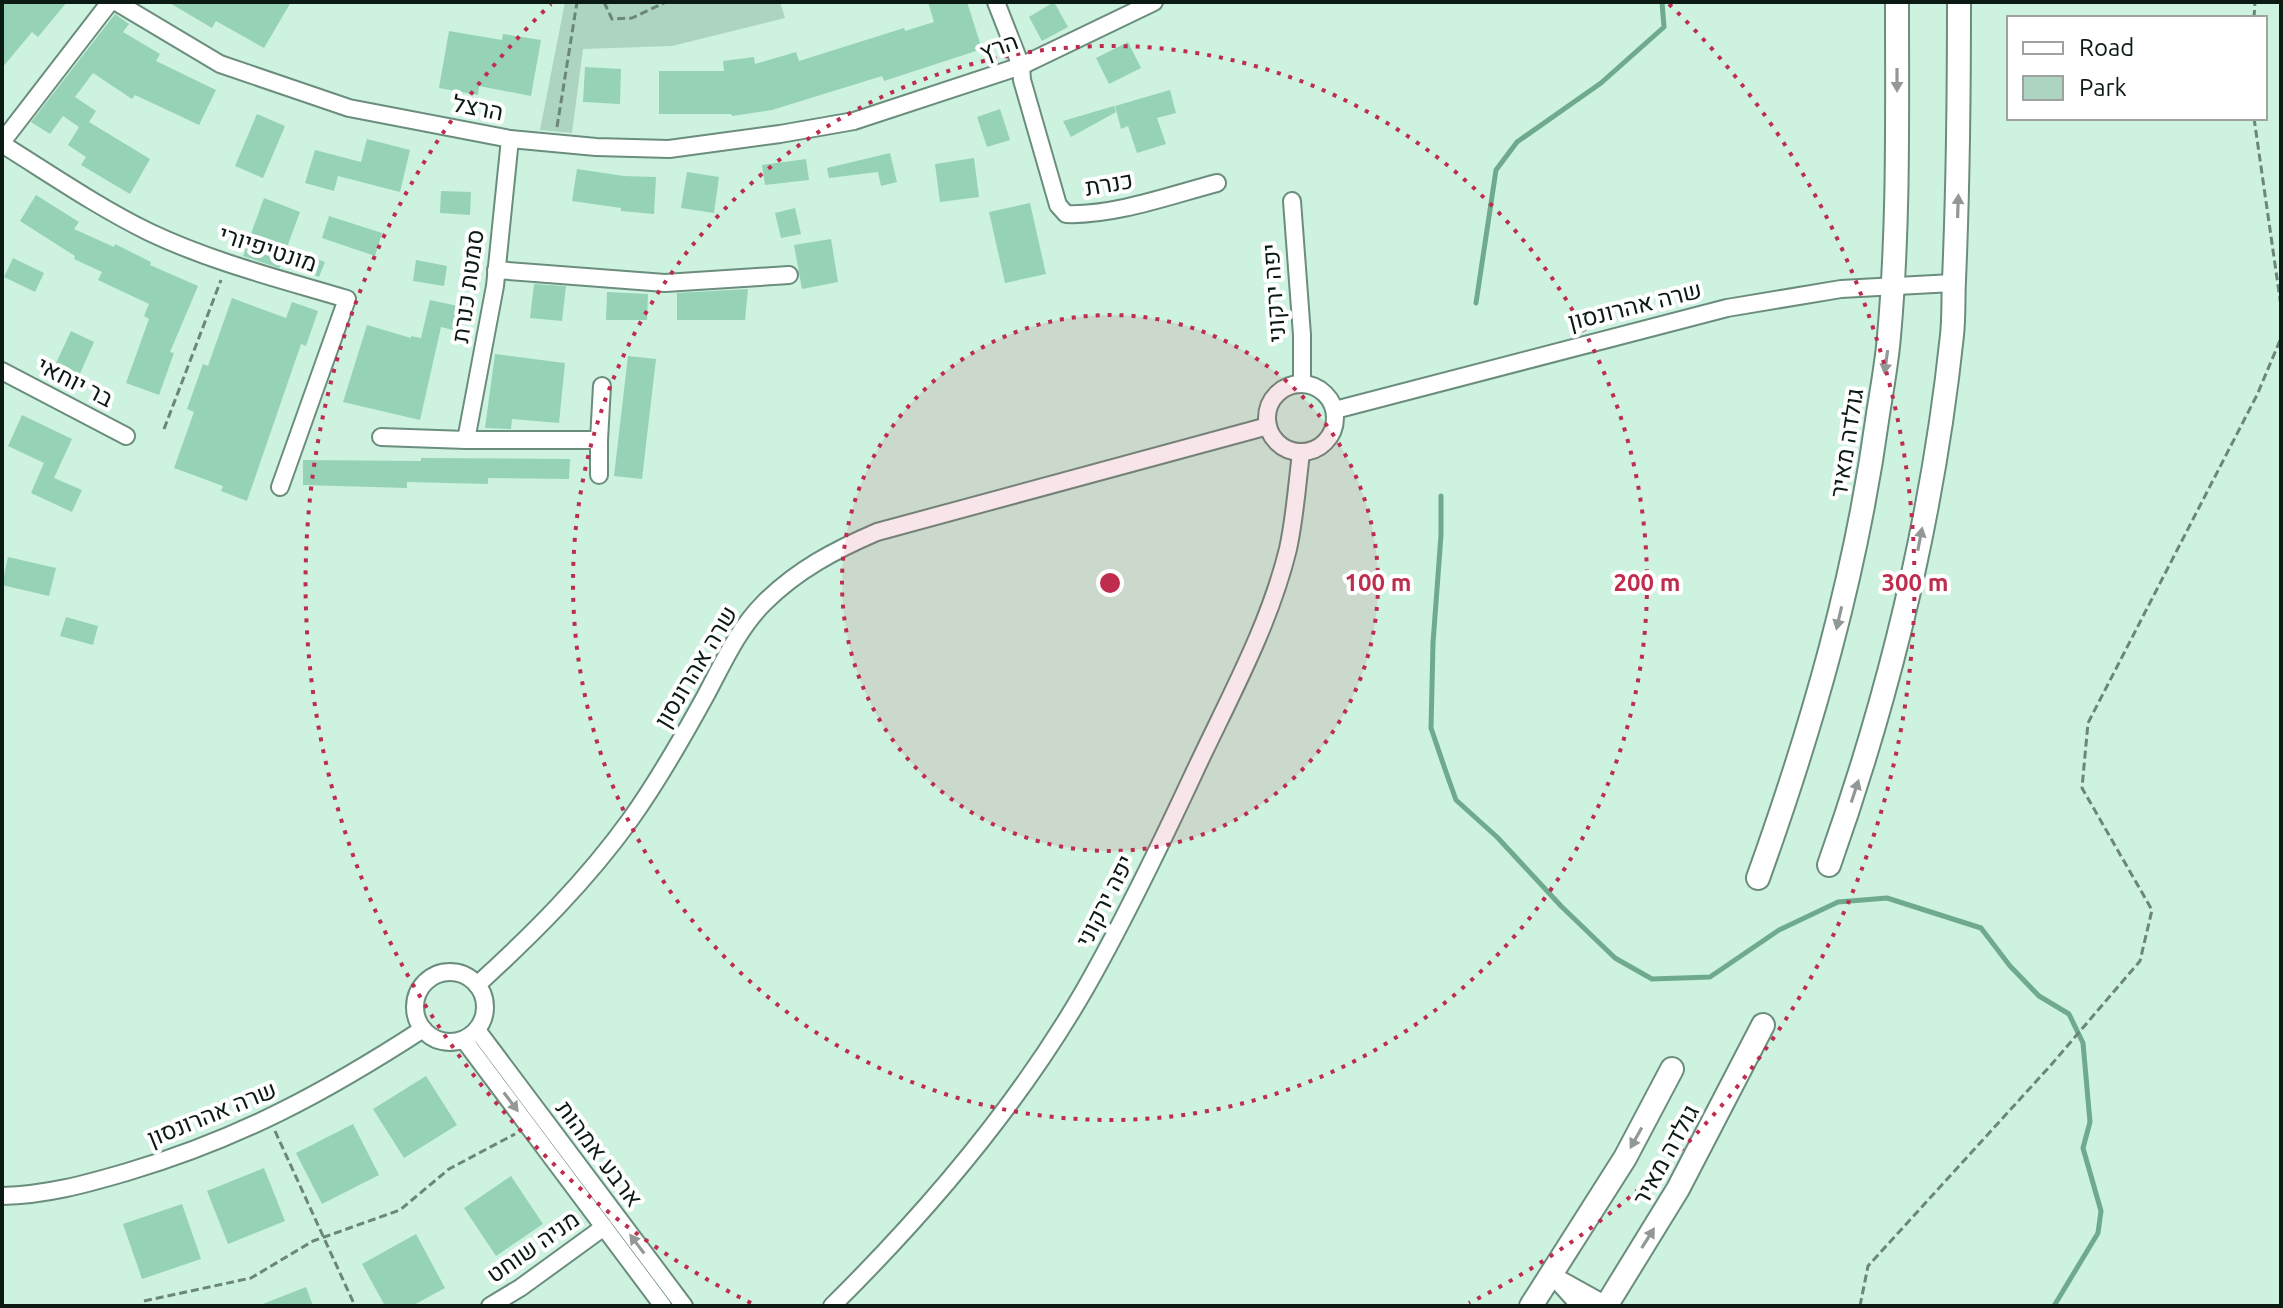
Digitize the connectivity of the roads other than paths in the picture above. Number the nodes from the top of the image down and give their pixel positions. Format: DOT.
graph roads {
  1 [pos="113,2"];
  2 [pos="996,2"];
  3 [pos="1154,2"];
  4 [pos="1897,2"];
  5 [pos="1959,2"];
  6 [pos="1021,66"];
  7 [pos="854,121"];
  8 [pos="510,139"];
  9 [pos="2,143"];
  10 [pos="1217,183"];
  11 [pos="1292,201"];
  12 [pos="496,270"];
  13 [pos="789,275"];
  14 [pos="1953,283"];
  15 [pos="1891,284"];
  16 [pos="2,371"];
  17 [pos="1302,383"];
  18 [pos="602,386"];
  19 [pos="1335,410"];
  20 [pos="1268,426"];
  21 [pos="126,436"];
  22 [pos="381,437"];
  23 [pos="466,440"];
  24 [pos="599,440"];
  25 [pos="1301,453"];
  26 [pos="599,475"];
  27 [pos="280,487"];
  28 [pos="1829,865"];
  29 [pos="1758,878"];
  30 [pos="477,985"];
  31 [pos="1763,1025"];
  32 [pos="423,1029"];
  33 [pos="470,1035"];
  34 [pos="1672,1069"];
  35 [pos="2,1196"];
  36 [pos="604,1227"];
  37 [pos="1552,1275"];
  38 [pos="490,1306"];
  39 [pos="663,1306"];
  40 [pos="684,1306"];
  41 [pos="832,1306"];
  42 [pos="1531,1306"];
  43 [pos="1580,1306"];
  44 [pos="1607,1306"];
  1 -- 8 [label="street, הרצל"];
  1 -- 9 [label="street"];
  2 -- 6 [label="street"];
  3 -- 6 [label="street, הרץ"];
  4 -- 15 [label="main road, גולדה מאיר, one-way"];
  14 -- 5 [label="main road, one-way"];
  6 -- 7 [label="street, הרץ"];
  6 -- 10 [label="street, כנרת"];
  7 -- 8 [label="street, הרצל"];
  8 -- 12 [label="street, סמטת כנרת"];
  9 -- 27 [label="street, מונטיפיורי"];
  11 -- 17 [label="street, יפה ירקוני"];
  12 -- 13 [label="street"];
  12 -- 23 [label="street, סמטת כנרת"];
  14 -- 15 [label="street, שרה אהרונסון"];
  28 -- 14 [label="main road, one-way"];
  15 -- 19 [label="street, שרה אהרונסון"];
  15 -- 29 [label="main road, גולדה מאיר, one-way"];
  16 -- 21 [label="street, בר יוחאי"];
  17 -- 19 [label="street"];
  17 -- 20 [label="street"];
  18 -- 24 [label="street"];
  19 -- 25 [label="street"];
  20 -- 25 [label="street"];
  20 -- 30 [label="street, שרה אהרונסון"];
  22 -- 23 [label="street"];
  23 -- 24 [label="street"];
  24 -- 26 [label="street"];
  25 -- 41 [label="street, יפה ירקוני"];
  30 -- 32 [label="street"];
  30 -- 33 [label="street"];
  44 -- 31 [label="main road, גולדה מאיר, one-way"];
  32 -- 33 [label="street"];
  32 -- 35 [label="street, שרה אהרונסון"];
  33 -- 36 [label="street, ארבע אמהות, one-way"];
  40 -- 33 [label="street, ארבע אמהות, one-way"];
  34 -- 37 [label="main road, גולדה מאיר, one-way"];
  36 -- 38 [label="street, מניה שוחט"];
  36 -- 39 [label="street, ארבע אמהות"];
  37 -- 42 [label="main road, גולדה מאיר"];
  37 -- 43 [label="street"];
  37 -- 44 [label="street"];
}
